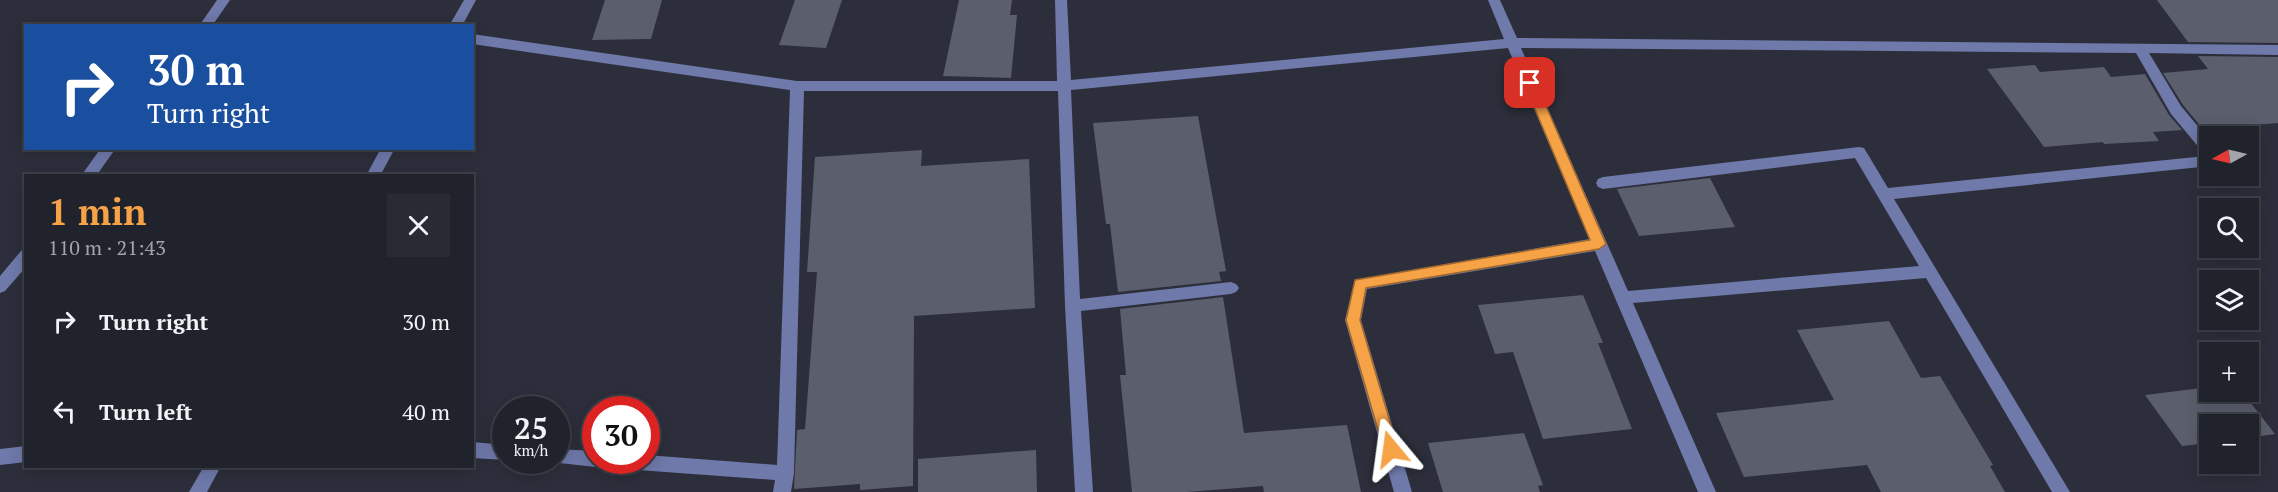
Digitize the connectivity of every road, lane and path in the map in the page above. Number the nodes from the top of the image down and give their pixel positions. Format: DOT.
graph roads {
  1 [pos="224,0"];
  2 [pos="470,0"];
  3 [pos="1061,0"];
  4 [pos="1494,0"];
  5 [pos="206,24"];
  6 [pos="456,24"];
  7 [pos="474,39"];
  8 [pos="1512,43"];
  9 [pos="2139,47"];
  10 [pos="2278,50"];
  11 [pos="797,86"];
  12 [pos="1064,86"];
  13 [pos="2199,138"];
  14 [pos="108,150"];
  15 [pos="387,150"];
  16 [pos="2199,162"];
  17 [pos="90,174"];
  18 [pos="374,174"];
  19 [pos="1604,183"];
  20 [pos="1884,194"];
  21 [pos="1599,244"];
  22 [pos="24,257"];
  23 [pos="1930,271"];
  24 [pos="0,287"];
  25 [pos="1231,288"];
  26 [pos="1623,298"];
  27 [pos="1072,306"];
  28 [pos="474,450"];
  29 [pos="492,452"];
  30 [pos="24,454"];
  31 [pos="0,457"];
  32 [pos="660,464"];
  33 [pos="212,468"];
  34 [pos="785,473"];
  35 [pos="198,492"];
  36 [pos="782,492"];
  37 [pos="1084,492"];
  38 [pos="1403,492"];
  39 [pos="1707,492"];
  40 [pos="2061,492"];
  1 -- 5 [label="street"];
  2 -- 6 [label="street"];
  3 -- 12 [label="street"];
  4 -- 8 [label="street"];
  7 -- 11 [label="street"];
  8 -- 9 [label="street"];
  8 -- 12 [label="street"];
  8 -- 21 [label="street"];
  9 -- 10 [label="street"];
  9 -- 13 [label="street"];
  11 -- 12 [label="street"];
  11 -- 34 [label="street"];
  12 -- 27 [label="street"];
  14 -- 17 [label="street"];
  15 -- 18 [label="street"];
  16 -- 20 [label="street"];
  19 -- 20 [label="street"];
  20 -- 23 [label="street"];
  21 -- 26 [label="street"];
  21 -- 38 [label="street"];
  22 -- 24 [label="street"];
  23 -- 26 [label="street"];
  23 -- 40 [label="street"];
  25 -- 27 [label="street"];
  26 -- 39 [label="street"];
  27 -- 37 [label="street"];
  28 -- 29 [label="street"];
  30 -- 31 [label="street"];
  32 -- 34 [label="street"];
  33 -- 35 [label="street"];
  34 -- 36 [label="street"];
}
